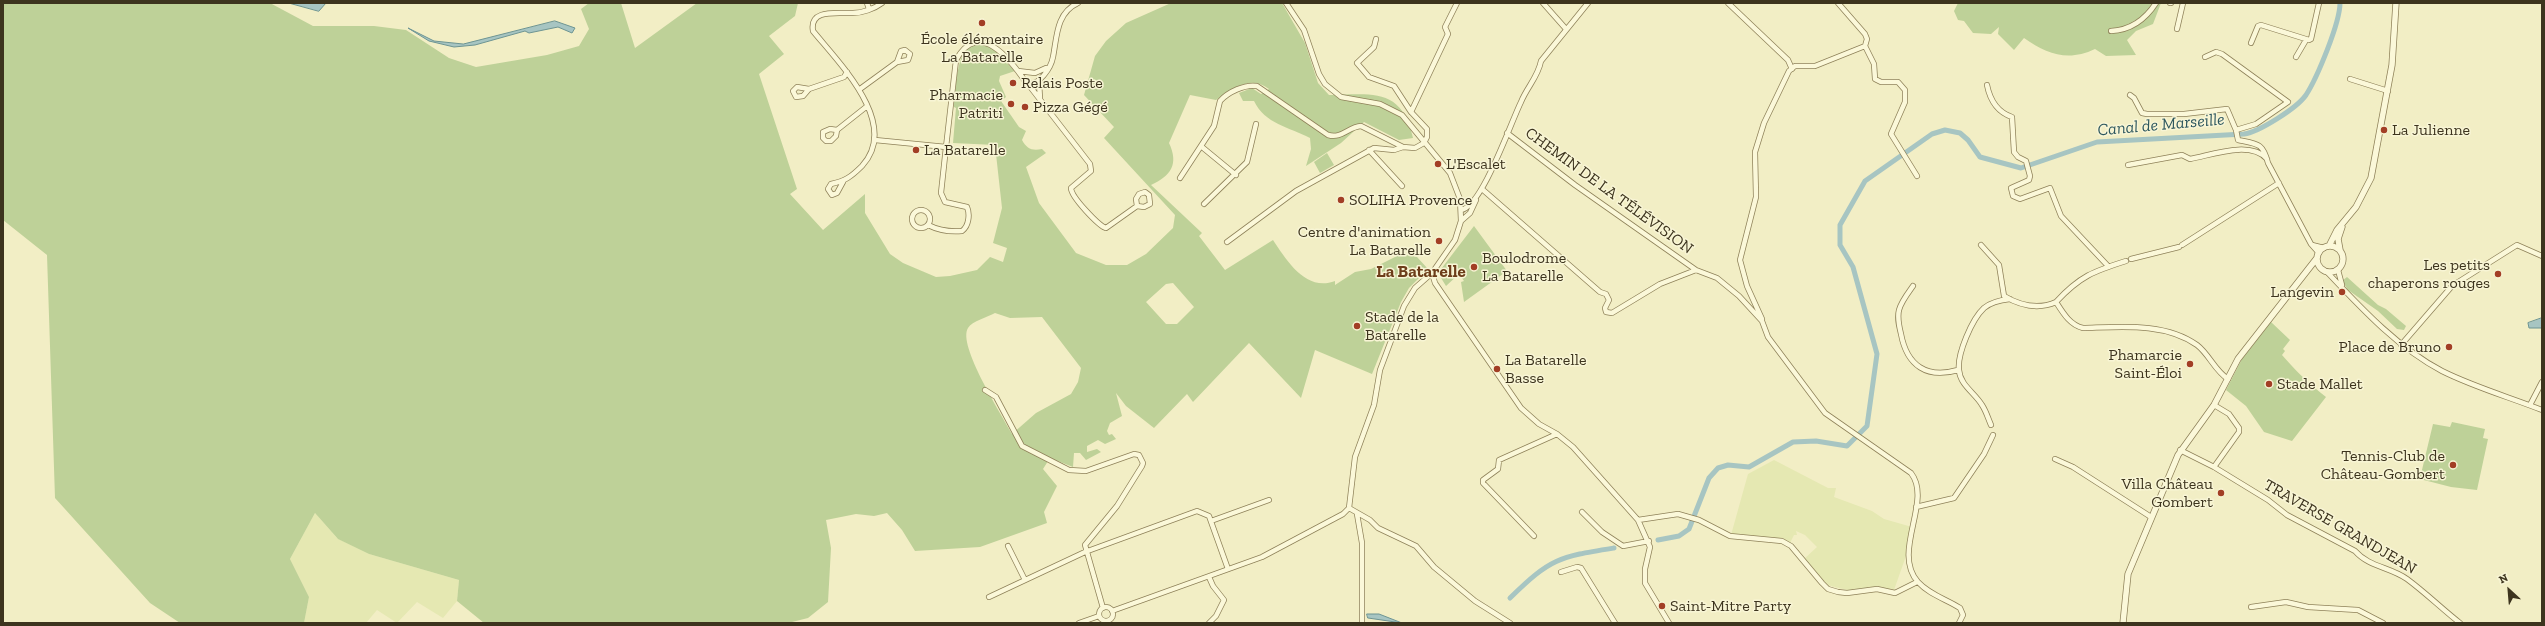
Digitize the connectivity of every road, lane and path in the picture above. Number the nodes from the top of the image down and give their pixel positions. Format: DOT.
graph roads {
  1 [pos="867,3"];
  2 [pos="882,3"];
  3 [pos="1078,3"];
  4 [pos="1286,3"];
  5 [pos="1457,3"];
  6 [pos="1543,3"];
  7 [pos="1588,3"];
  8 [pos="1728,3"];
  9 [pos="1838,3"];
  10 [pos="2156,3"];
  11 [pos="2183,3"];
  12 [pos="2320,3"];
  13 [pos="2396,3"];
  14 [pos="869,10"];
  15 [pos="1566,29"];
  16 [pos="2177,29"];
  17 [pos="2111,31"];
  18 [pos="1376,39"];
  19 [pos="2306,40"];
  20 [pos="2251,44"];
  21 [pos="1865,46"];
  22 [pos="2205,57"];
  23 [pos="2296,57"];
  24 [pos="897,62"];
  25 [pos="1048,67"];
  26 [pos="1792,69"];
  27 [pos="1018,71"];
  28 [pos="847,72"];
  29 [pos="1028,73"];
  30 [pos="1035,73"];
  31 [pos="2350,78"];
  32 [pos="1040,80"];
  33 [pos="1027,82"];
  34 [pos="1987,85"];
  35 [pos="809,89"];
  36 [pos="860,89"];
  37 [pos="2388,91"];
  38 [pos="2130,95"];
  39 [pos="1040,98"];
  40 [pos="866,107"];
  41 [pos="1410,112"];
  42 [pos="1256,124"];
  43 [pos="837,130"];
  44 [pos="2236,130"];
  45 [pos="1507,133"];
  46 [pos="875,140"];
  47 [pos="1424,143"];
  48 [pos="946,147"];
  49 [pos="1202,147"];
  50 [pos="1403,147"];
  51 [pos="1369,150"];
  52 [pos="2267,159"];
  53 [pos="2128,165"];
  54 [pos="1236,175"];
  55 [pos="1917,176"];
  56 [pos="1180,178"];
  57 [pos="843,182"];
  58 [pos="2279,183"];
  59 [pos="1402,186"];
  60 [pos="1482,189"];
  61 [pos="1478,194"];
  62 [pos="1204,204"];
  63 [pos="1137,206"];
  64 [pos="1461,210"];
  65 [pos="2348,218"];
  66 [pos="1461,221"];
  67 [pos="928,225"];
  68 [pos="1227,242"];
  69 [pos="1981,245"];
  70 [pos="2340,250"];
  71 [pos="2322,251"];
  72 [pos="2542,256"];
  73 [pos="2108,266"];
  74 [pos="2320,268"];
  75 [pos="1696,270"];
  76 [pos="2306,270"];
  77 [pos="2338,270"];
  78 [pos="2327,272"];
  79 [pos="1432,273"];
  80 [pos="1913,286"];
  81 [pos="2343,288"];
  82 [pos="2010,299"];
  83 [pos="2056,302"];
  84 [pos="1762,321"];
  85 [pos="2401,344"];
  86 [pos="1958,370"];
  87 [pos="2228,378"];
  88 [pos="2542,382"];
  89 [pos="985,390"];
  90 [pos="2214,405"];
  91 [pos="2530,405"];
  92 [pos="2542,410"];
  93 [pos="1991,425"];
  94 [pos="1557,434"];
  95 [pos="1994,435"];
  96 [pos="2180,450"];
  97 [pos="2055,460"];
  98 [pos="2214,467"];
  99 [pos="1269,500"];
  100 [pos="1916,507"];
  101 [pos="1349,508"];
  102 [pos="1582,512"];
  103 [pos="1357,514"];
  104 [pos="2151,517"];
  105 [pos="1638,520"];
  106 [pos="1211,521"];
  107 [pos="1534,536"];
  108 [pos="1648,540"];
  109 [pos="1008,546"];
  110 [pos="1085,552"];
  111 [pos="1228,569"];
  112 [pos="1561,572"];
  113 [pos="1209,577"];
  114 [pos="1025,580"];
  115 [pos="1917,582"];
  116 [pos="989,597"];
  117 [pos="2251,607"];
  118 [pos="1103,608"];
  119 [pos="1112,611"];
  120 [pos="1098,617"];
  121 [pos="1109,622"];
  122 [pos="1079,623"];
  123 [pos="1209,623"];
  124 [pos="1362,623"];
  125 [pos="1510,623"];
  126 [pos="1616,623"];
  127 [pos="1669,623"];
  128 [pos="1960,623"];
  129 [pos="2122,623"];
  130 [pos="2383,623"];
  131 [pos="2460,623"];
  1 -- 14 [label="street"];
  2 -- 14 [label="street"];
  3 -- 25 [label="street"];
  4 -- 47 [label="street"];
  5 -- 41 [label="street"];
  6 -- 15 [label="street"];
  7 -- 15 [label="street"];
  8 -- 26 [label="street"];
  9 -- 21 [label="street"];
  10 -- 17 [label="street"];
  11 -- 16 [label="street"];
  12 -- 19 [label="street"];
  13 -- 37 [label="street"];
  14 -- 28 [label="street"];
  15 -- 45 [label="street"];
  18 -- 41 [label="street"];
  19 -- 20 [label="street"];
  19 -- 23 [label="street"];
  21 -- 26 [label="street"];
  21 -- 55 [label="street"];
  22 -- 44 [label="street"];
  24 -- 36 [label="street"];
  25 -- 30 [label="street"];
  25 -- 32 [label="street"];
  26 -- 84 [label="street"];
  27 -- 29 [label="street"];
  27 -- 33 [label="street"];
  27 -- 48 [label="street"];
  28 -- 35 [label="street"];
  28 -- 36 [label="street"];
  29 -- 30 [label="street"];
  29 -- 33 [label="street"];
  30 -- 32 [label="street"];
  31 -- 37 [label="street"];
  32 -- 33 [label="street"];
  32 -- 39 [label="street"];
  33 -- 39 [label="street"];
  34 -- 73 [label="street"];
  36 -- 40 [label="street"];
  37 -- 65 [label="street"];
  38 -- 44 [label="street"];
  39 -- 63 [label="street"];
  40 -- 43 [label="street"];
  40 -- 46 [label="street"];
  41 -- 47 [label="street"];
  42 -- 54 [label="street"];
  44 -- 52 [label="street"];
  45 -- 60 [label="street"];
  45 -- 75 [label="street, CHEMIN DE LA TÉLÉVISION"];
  46 -- 48 [label="street"];
  46 -- 57 [label="street"];
  47 -- 50 [label="street"];
  47 -- 64 [label="street"];
  48 -- 67 [label="street"];
  49 -- 50 [label="street"];
  49 -- 54 [label="street"];
  49 -- 56 [label="street"];
  50 -- 51 [label="street"];
  51 -- 59 [label="street"];
  51 -- 68 [label="street"];
  52 -- 53 [label="street"];
  52 -- 58 [label="street"];
  54 -- 62 [label="street"];
  58 -- 71 [label="street"];
  58 -- 73 [label="street"];
  60 -- 61 [label="street"];
  60 -- 75 [label="street"];
  61 -- 64 [label="street"];
  61 -- 66 [label="street"];
  64 -- 66 [label="street"];
  65 -- 70 [label="street"];
  65 -- 71 [label="street"];
  66 -- 79 [label="street"];
  69 -- 82 [label="street"];
  70 -- 71 [label="street"];
  70 -- 77 [label="street"];
  71 -- 74 [label="street"];
  71 -- 76 [label="street"];
  72 -- 85 [label="street"];
  73 -- 83 [label="street"];
  74 -- 76 [label="street"];
  74 -- 78 [label="street"];
  75 -- 84 [label="street, CHEMIN DE LA TÉLÉVISION"];
  76 -- 87 [label="street"];
  77 -- 78 [label="street"];
  77 -- 81 [label="street"];
  78 -- 81 [label="street"];
  79 -- 94 [label="street"];
  79 -- 101 [label="street"];
  80 -- 86 [label="street"];
  81 -- 85 [label="street"];
  82 -- 83 [label="street"];
  82 -- 86 [label="street"];
  83 -- 87 [label="street"];
  84 -- 100 [label="street"];
  85 -- 91 [label="street"];
  86 -- 93 [label="street"];
  87 -- 90 [label="street"];
  88 -- 91 [label="street"];
  89 -- 110 [label="street"];
  90 -- 96 [label="street"];
  90 -- 98 [label="street"];
  91 -- 92 [label="street"];
  94 -- 105 [label="street"];
  94 -- 107 [label="street"];
  95 -- 100 [label="street"];
  96 -- 98 [label="street, TRAVERSE GRANDJEAN"];
  96 -- 104 [label="street"];
  97 -- 104 [label="street"];
  98 -- 131 [label="street, TRAVERSE GRANDJEAN"];
  99 -- 106 [label="street"];
  100 -- 115 [label="street"];
  101 -- 103 [label="street"];
  101 -- 111 [label="street"];
  102 -- 108 [label="street"];
  103 -- 124 [label="street"];
  103 -- 125 [label="street"];
  104 -- 129 [label="street"];
  105 -- 108 [label="street"];
  105 -- 115 [label="street"];
  106 -- 110 [label="street"];
  106 -- 111 [label="street"];
  108 -- 127 [label="street"];
  109 -- 114 [label="street"];
  110 -- 114 [label="street"];
  110 -- 118 [label="street"];
  111 -- 113 [label="street"];
  112 -- 126 [label="street"];
  113 -- 119 [label="street"];
  113 -- 123 [label="street"];
  114 -- 116 [label="street"];
  115 -- 128 [label="street"];
  117 -- 130 [label="street"];
  118 -- 119 [label="street"];
  118 -- 120 [label="street"];
  119 -- 121 [label="street"];
  120 -- 121 [label="street"];
  120 -- 122 [label="street"];
}
